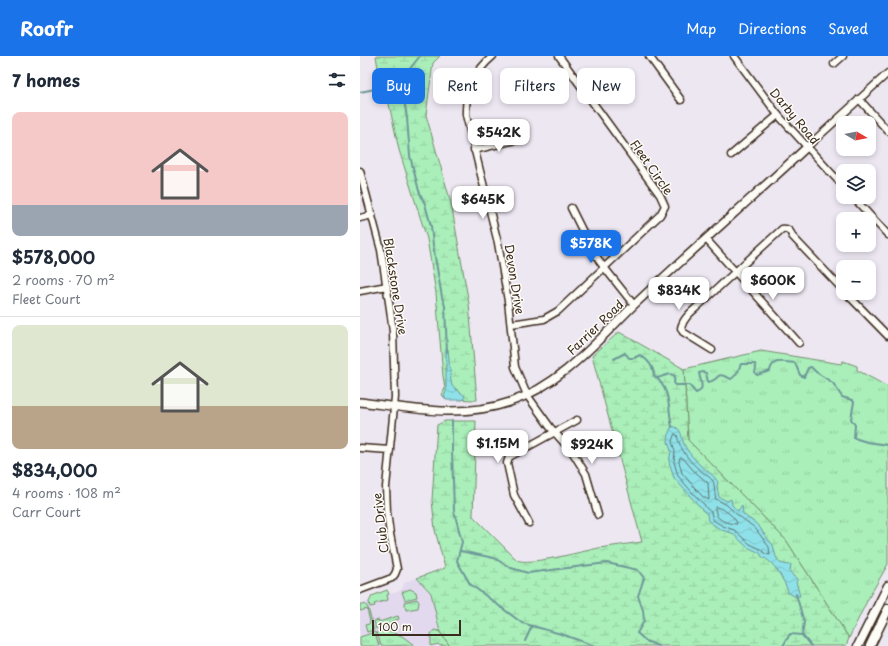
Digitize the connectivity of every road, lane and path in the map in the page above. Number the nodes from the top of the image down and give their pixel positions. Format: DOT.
graph roads {
  1 [pos="492,56"];
  2 [pos="559,56"];
  3 [pos="649,56"];
  4 [pos="734,56"];
  5 [pos="843,56"];
  6 [pos="834,64"];
  7 [pos="888,72"];
  8 [pos="859,99"];
  9 [pos="681,100"];
  10 [pos="778,115"];
  11 [pos="888,131"];
  12 [pos="520,139"];
  13 [pos="807,147"];
  14 [pos="474,150"];
  15 [pos="731,155"];
  16 [pos="360,172"];
  17 [pos="836,178"];
  18 [pos="859,204"];
  19 [pos="572,208"];
  20 [pos="372,215"];
  21 [pos="360,218"];
  22 [pos="888,235"];
  23 [pos="706,239"];
  24 [pos="604,267"];
  25 [pos="735,272"];
  26 [pos="836,283"];
  27 [pos="387,286"];
  28 [pos="360,291"];
  29 [pos="853,300"];
  30 [pos="634,305"];
  31 [pos="511,324"];
  32 [pos="888,336"];
  33 [pos="799,342"];
  34 [pos="712,350"];
  35 [pos="528,395"];
  36 [pos="360,402"];
  37 [pos="395,406"];
  38 [pos="577,420"];
  39 [pos="554,433"];
  40 [pos="360,448"];
  41 [pos="390,450"];
  42 [pos="598,515"];
  43 [pos="529,523"];
  44 [pos="888,586"];
  45 [pos="360,590"];
  46 [pos="888,610"];
  47 [pos="858,646"];
  48 [pos="870,646"];
  1 -- 14 [label="street, Devon Drive"];
  2 -- 24 [label="street, Fleet Circle"];
  3 -- 9 [label="street"];
  4 -- 10 [label="street, Darby Road"];
  5 -- 6 [label="street"];
  7 -- 8 [label="street, Farrier Road"];
  8 -- 11 [label="street"];
  8 -- 13 [label="street, Farrier Road"];
  10 -- 13 [label="street, Darby Road"];
  10 -- 15 [label="street"];
  12 -- 14 [label="street"];
  13 -- 17 [label="street, Darby Road"];
  13 -- 23 [label="street, Farrier Road"];
  14 -- 31 [label="street, Devon Drive"];
  16 -- 20 [label="street, Blackstone Drive"];
  18 -- 22 [label="street"];
  19 -- 24 [label="street"];
  20 -- 21 [label="street"];
  20 -- 27 [label="street, Blackstone Drive"];
  23 -- 25 [label="street"];
  23 -- 30 [label="street, Farrier Road"];
  24 -- 30 [label="street"];
  24 -- 31 [label="street, Fleet Circle"];
  25 -- 26 [label="street"];
  25 -- 33 [label="street"];
  25 -- 34 [label="street"];
  27 -- 28 [label="street"];
  27 -- 37 [label="street, Blackstone Drive"];
  29 -- 32 [label="street"];
  30 -- 35 [label="street, Farrier Road"];
  31 -- 35 [label="street, Devon Drive"];
  35 -- 37 [label="street, Farrier Road"];
  35 -- 39 [label="street, Devon Drive"];
  36 -- 37 [label="street, Farrier Road"];
  37 -- 41 [label="street, Club Drive"];
  38 -- 39 [label="street"];
  39 -- 42 [label="street, Devon Drive"];
  39 -- 43 [label="street"];
  40 -- 41 [label="street"];
  41 -- 45 [label="street, Club Drive"];
  44 -- 47 [label="main road"];
  46 -- 48 [label="main road"];
}
